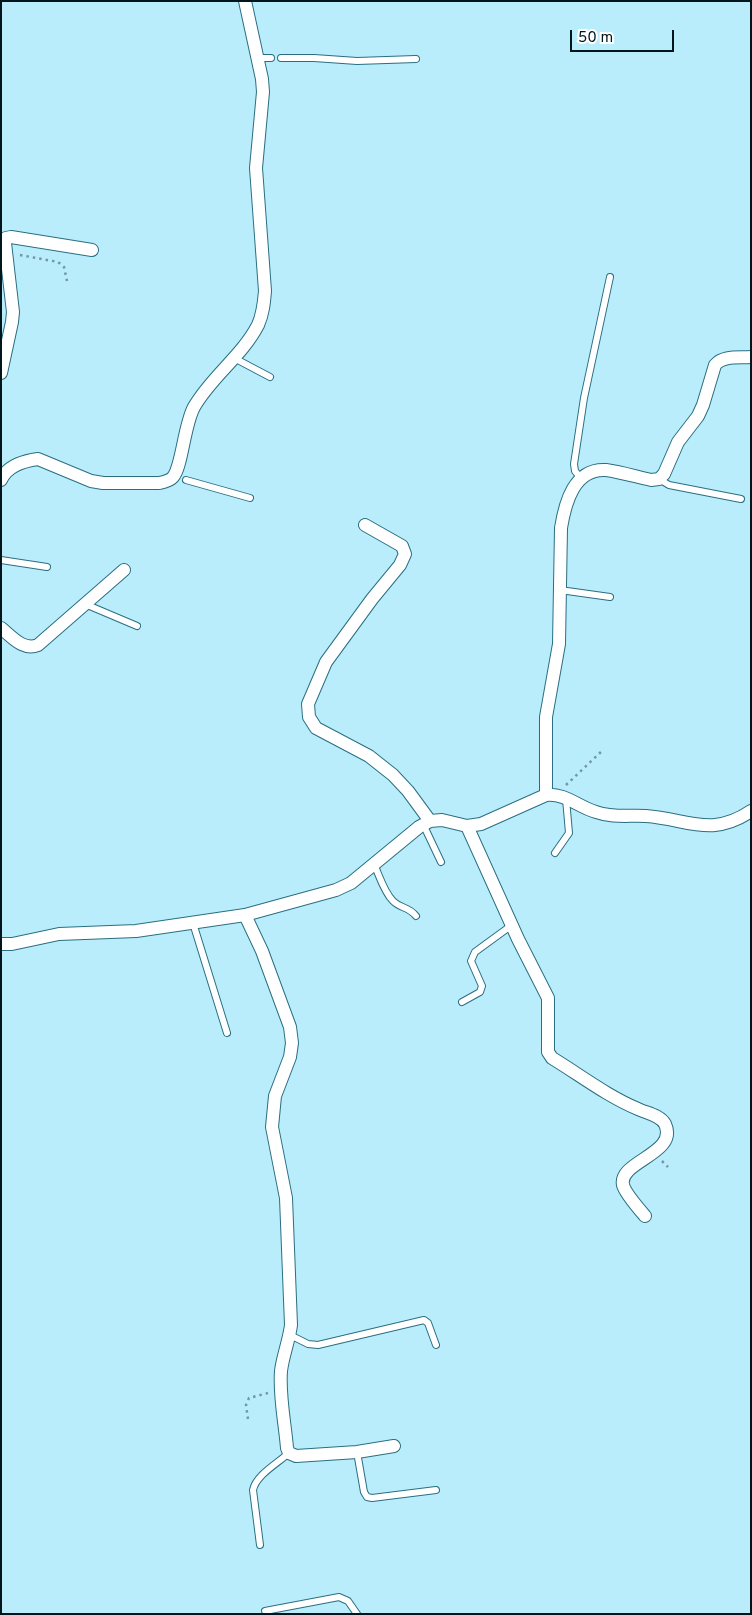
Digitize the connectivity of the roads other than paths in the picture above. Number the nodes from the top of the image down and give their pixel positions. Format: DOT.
graph roads {
  1 [pos="245,1"];
  2 [pos="258,58"];
  3 [pos="271,58"];
  4 [pos="281,58"];
  5 [pos="416,59"];
  6 [pos="92,250"];
  7 [pos="610,277"];
  8 [pos="234,358"];
  9 [pos="751,358"];
  10 [pos="1,373"];
  11 [pos="270,377"];
  12 [pos="2,474"];
  13 [pos="580,478"];
  14 [pos="180,479"];
  15 [pos="659,479"];
  16 [pos="250,498"];
  17 [pos="741,499"];
  18 [pos="365,525"];
  19 [pos="1,560"];
  20 [pos="47,567"];
  21 [pos="124,570"];
  22 [pos="560,590"];
  23 [pos="610,597"];
  24 [pos="85,604"];
  25 [pos="137,626"];
  26 [pos="1,628"];
  27 [pos="556,796"];
  28 [pos="751,811"];
  29 [pos="426,823"];
  30 [pos="467,826"];
  31 [pos="555,853"];
  32 [pos="442,862"];
  33 [pos="374,864"];
  34 [pos="245,915"];
  35 [pos="416,916"];
  36 [pos="193,923"];
  37 [pos="512,925"];
  38 [pos="1,944"];
  39 [pos="462,1002"];
  40 [pos="227,1032"];
  41 [pos="645,1216"];
  42 [pos="290,1335"];
  43 [pos="436,1345"];
  44 [pos="394,1446"];
  45 [pos="357,1452"];
  46 [pos="289,1453"];
  47 [pos="436,1490"];
  48 [pos="260,1545"];
  49 [pos="266,1611"];
  50 [pos="357,1614"];
  1 -- 2 [label="street"];
  2 -- 3 [label="lane"];
  2 -- 8 [label="street"];
  4 -- 5 [label="lane"];
  6 -- 10 [label="street"];
  7 -- 13 [label="lane"];
  8 -- 11 [label="lane"];
  8 -- 14 [label="street"];
  9 -- 15 [label="street"];
  12 -- 14 [label="street"];
  13 -- 15 [label="street"];
  13 -- 22 [label="street"];
  14 -- 16 [label="lane"];
  15 -- 17 [label="lane"];
  18 -- 29 [label="street"];
  19 -- 20 [label="lane"];
  21 -- 24 [label="street"];
  22 -- 23 [label="lane"];
  22 -- 27 [label="street"];
  24 -- 25 [label="lane"];
  24 -- 26 [label="street"];
  27 -- 28 [label="street"];
  27 -- 30 [label="street"];
  27 -- 31 [label="lane"];
  29 -- 30 [label="street"];
  29 -- 32 [label="lane"];
  29 -- 33 [label="street"];
  30 -- 37 [label="street"];
  33 -- 34 [label="street"];
  33 -- 35 [label="lane"];
  34 -- 36 [label="street"];
  34 -- 42 [label="street"];
  36 -- 38 [label="street"];
  36 -- 40 [label="lane"];
  37 -- 39 [label="lane"];
  37 -- 41 [label="street"];
  42 -- 43 [label="lane"];
  42 -- 46 [label="street"];
  44 -- 45 [label="street"];
  45 -- 46 [label="street"];
  45 -- 47 [label="lane"];
  46 -- 48 [label="lane"];
  49 -- 50 [label="lane"];
}
